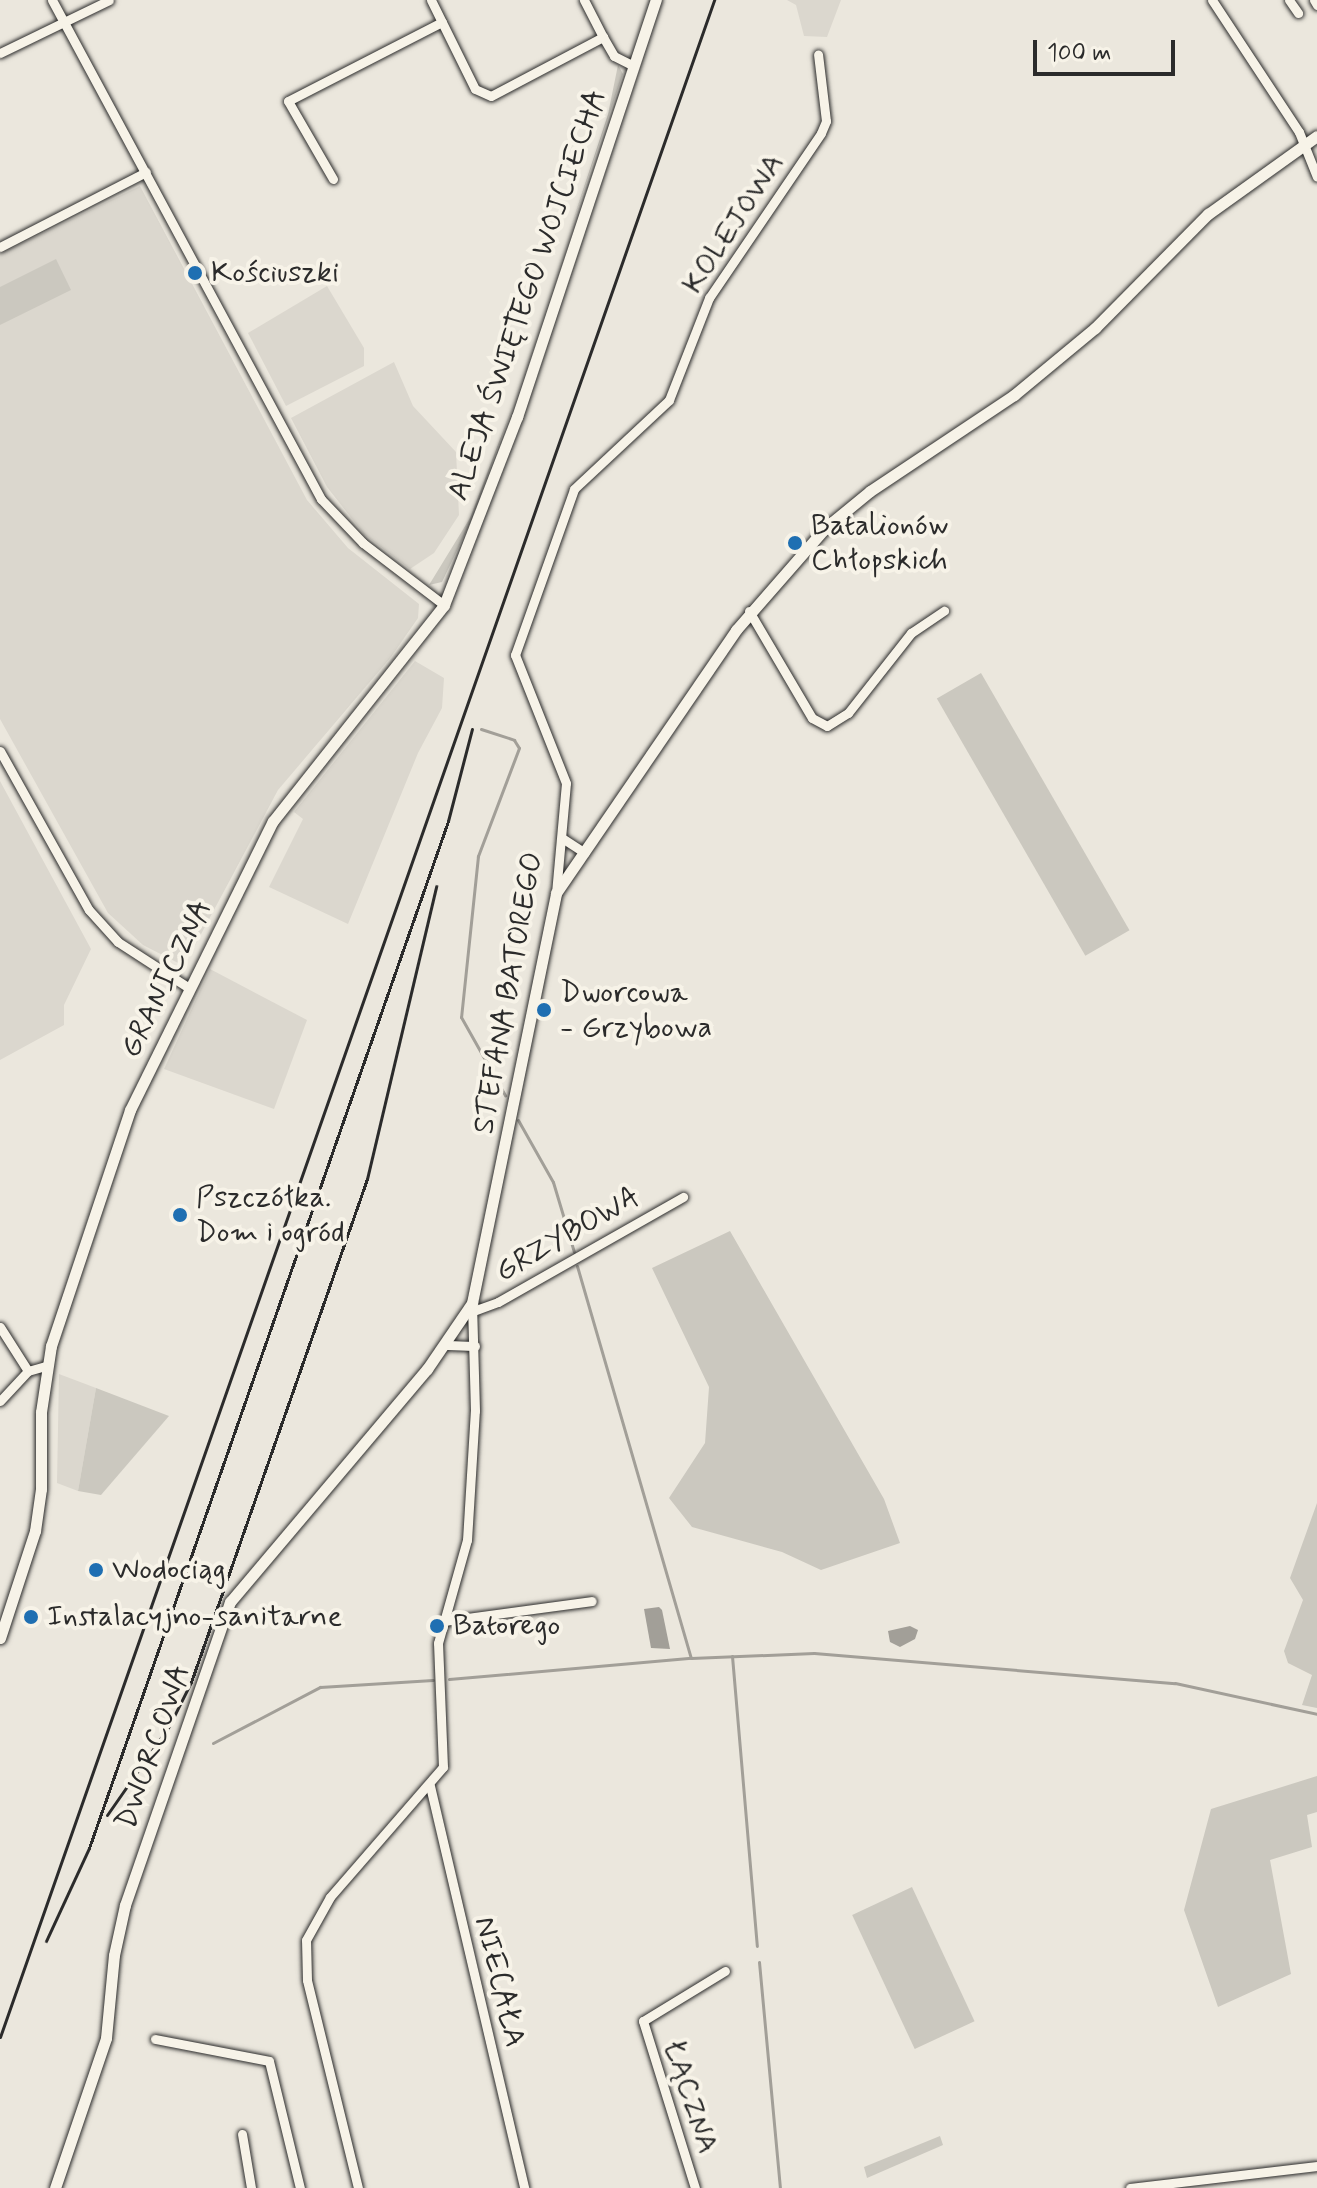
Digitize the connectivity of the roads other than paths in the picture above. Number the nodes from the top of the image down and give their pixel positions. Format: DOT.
graph roads {
  1 [pos="52,0"];
  2 [pos="109,0"];
  3 [pos="431,0"];
  4 [pos="584,0"];
  5 [pos="656,0"];
  6 [pos="1212,0"];
  7 [pos="1289,0"];
  8 [pos="1314,0"];
  9 [pos="1317,5"];
  10 [pos="1298,13"];
  11 [pos="64,22"];
  12 [pos="442,22"];
  13 [pos="603,37"];
  14 [pos="0,53"];
  15 [pos="818,54"];
  16 [pos="632,65"];
  17 [pos="1317,136"];
  18 [pos="1301,145"];
  19 [pos="146,172"];
  20 [pos="1317,177"];
  21 [pos="333,179"];
  22 [pos="0,247"];
  23 [pos="444,605"];
  24 [pos="749,611"];
  25 [pos="944,611"];
  26 [pos="515,655"];
  27 [pos="0,751"];
  28 [pos="562,838"];
  29 [pos="585,853"];
  30 [pos="556,893"];
  31 [pos="189,988"];
  32 [pos="683,1197"];
  33 [pos="474,1306"];
  34 [pos="0,1327"];
  35 [pos="446,1345"];
  36 [pos="475,1346"];
  37 [pos="46,1366"];
  38 [pos="28,1371"];
  39 [pos="0,1401"];
  40 [pos="592,1601"];
  41 [pos="444,1621"];
  42 [pos="0,1638"];
  43 [pos="430,1786"];
  44 [pos="725,1971"];
  45 [pos="155,2039"];
  46 [pos="242,2134"];
  47 [pos="1317,2166"];
  48 [pos="55,2188"];
  49 [pos="251,2188"];
  50 [pos="300,2188"];
  51 [pos="358,2188"];
  52 [pos="524,2188"];
  53 [pos="695,2188"];
  54 [pos="1130,2188"];
  1 -- 11 [label="street"];
  2 -- 11 [label="street"];
  3 -- 12 [label="street"];
  4 -- 13 [label="street"];
  5 -- 16 [label="street, ALEJA ŚWIĘTEGO WOJCIECHA"];
  6 -- 18 [label="street"];
  7 -- 10 [label="street"];
  8 -- 9 [label="street"];
  11 -- 14 [label="street"];
  11 -- 19 [label="street"];
  12 -- 13 [label="street"];
  12 -- 21 [label="street"];
  13 -- 16 [label="street"];
  15 -- 26 [label="street, KOLEJOWA"];
  16 -- 23 [label="street, ALEJA ŚWIĘTEGO WOJCIECHA"];
  17 -- 18 [label="street"];
  18 -- 20 [label="street"];
  18 -- 24 [label="street"];
  19 -- 22 [label="street"];
  19 -- 23 [label="street"];
  23 -- 31 [label="street, GRANICZNA"];
  24 -- 25 [label="street"];
  24 -- 29 [label="street"];
  26 -- 28 [label="street, STEFANA BATOREGO"];
  27 -- 31 [label="street"];
  28 -- 29 [label="street"];
  28 -- 30 [label="street, STEFANA BATOREGO"];
  29 -- 30 [label="street"];
  30 -- 33 [label="street, STEFANA BATOREGO"];
  31 -- 37 [label="street, GRANICZNA"];
  32 -- 33 [label="street, GRZYBOWA"];
  33 -- 35 [label="street, DWORCOWA"];
  33 -- 36 [label="street, STEFANA BATOREGO"];
  34 -- 38 [label="street"];
  35 -- 36 [label="street"];
  35 -- 48 [label="street, DWORCOWA"];
  36 -- 41 [label="street, STEFANA BATOREGO"];
  37 -- 38 [label="street"];
  37 -- 42 [label="street, GRANICZNA"];
  38 -- 39 [label="street"];
  40 -- 41 [label="street"];
  41 -- 43 [label="street, STEFANA BATOREGO"];
  43 -- 51 [label="street, STEFANA BATOREGO"];
  43 -- 52 [label="street, NIECAŁA"];
  44 -- 53 [label="street, ŁĄCZNA"];
  45 -- 50 [label="street"];
  46 -- 49 [label="street"];
  47 -- 54 [label="street"];
}
